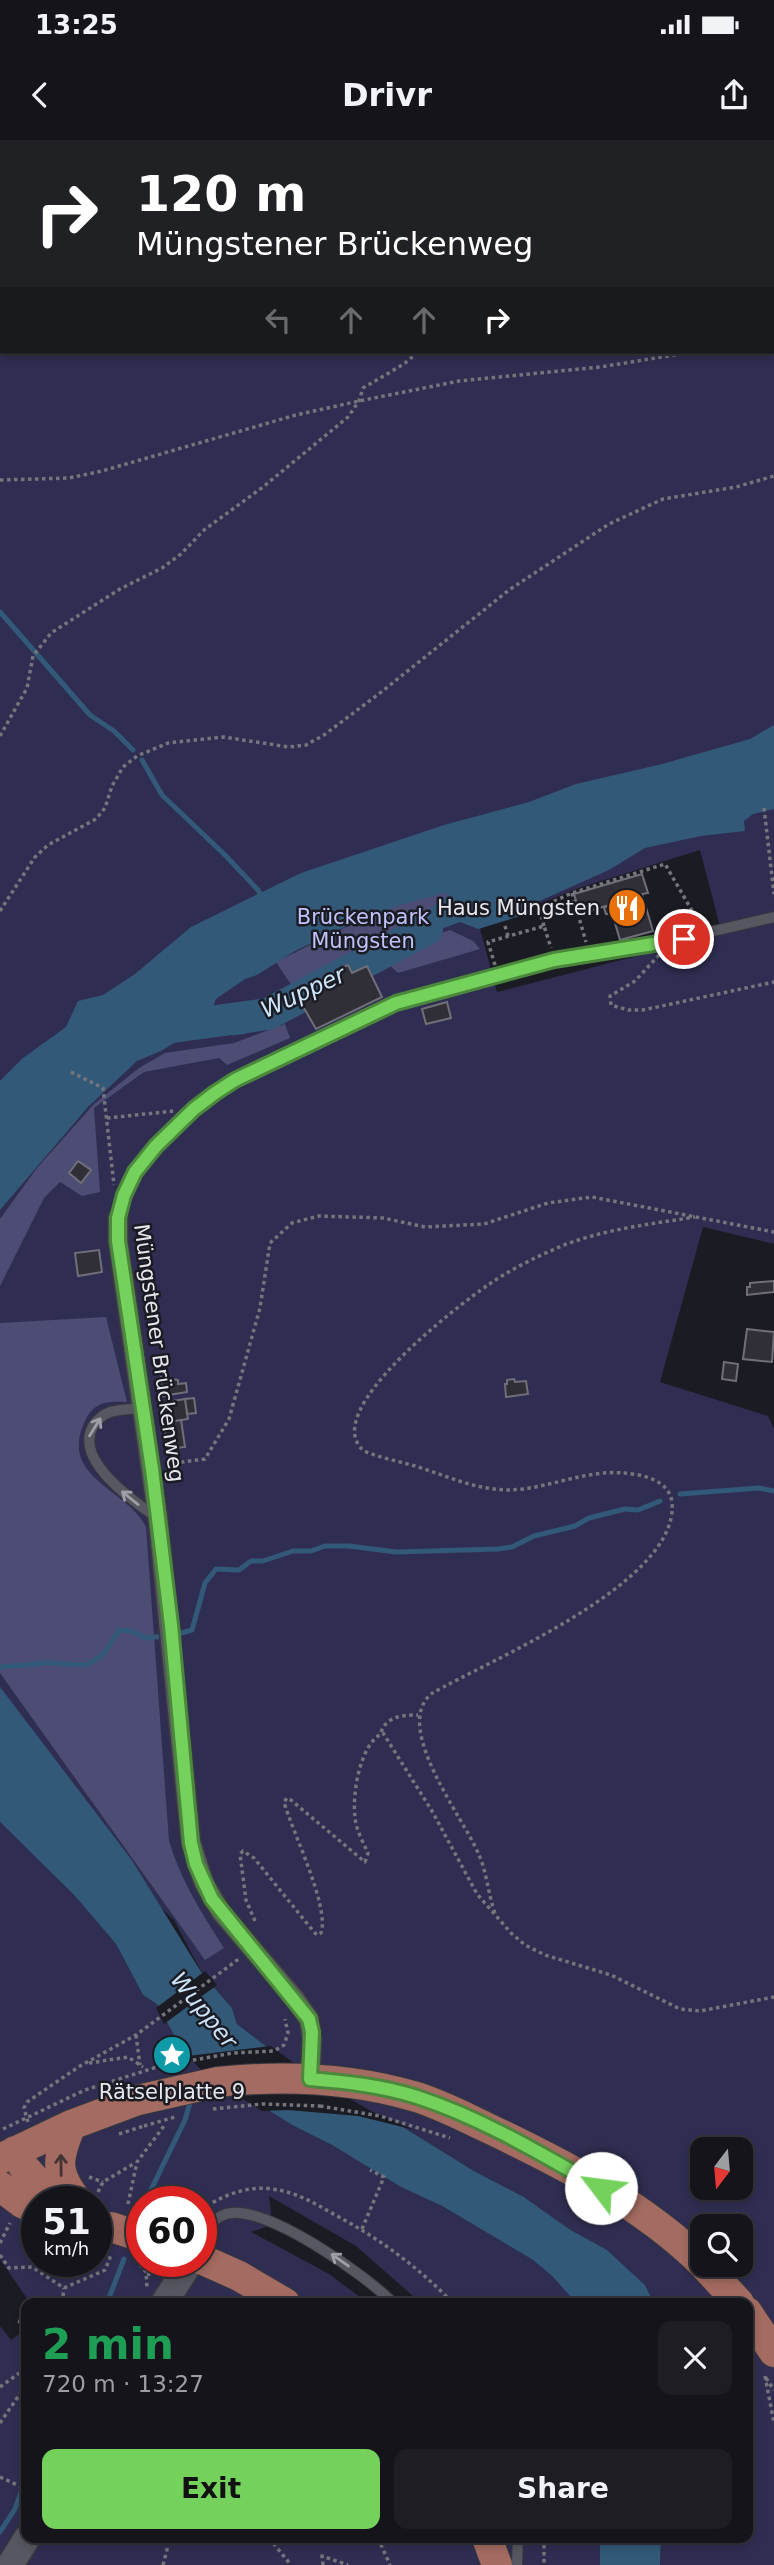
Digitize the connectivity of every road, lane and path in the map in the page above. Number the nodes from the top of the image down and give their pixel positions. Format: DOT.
graph roads {
  1 [pos="416,354"];
  2 [pos="681,354"];
  3 [pos="359,401"];
  4 [pos="774,476"];
  5 [pos="0,480"];
  6 [pos="0,736"];
  7 [pos="764,808"];
  8 [pos="572,893"];
  9 [pos="774,894"];
  10 [pos="0,911"];
  11 [pos="774,917"];
  12 [pos="505,926"];
  13 [pos="544,926"];
  14 [pos="705,935"];
  15 [pos="508,936"];
  16 [pos="662,943"];
  17 [pos="550,944"];
  18 [pos="590,954"];
  19 [pos="494,959"];
  20 [pos="774,982"];
  21 [pos="71,1072"];
  22 [pos="194,1109"];
  23 [pos="107,1118"];
  24 [pos="695,1217"];
  25 [pos="118,1218"];
  26 [pos="774,1231"];
  27 [pos="142,1408"];
  28 [pos="152,1469"];
  29 [pos="158,1519"];
  30 [pos="418,1714"];
  31 [pos="382,1732"];
  32 [pos="499,1921"];
  33 [pos="252,1949"];
  34 [pos="236,1961"];
  35 [pos="773,1998"];
  36 [pos="282,2014"];
  37 [pos="136,2035"];
  38 [pos="87,2062"];
  39 [pos="315,2092"];
  40 [pos="202,2111"];
  41 [pos="141,2113"];
  42 [pos="26,2116"];
  43 [pos="180,2116"];
  44 [pos="71,2125"];
  45 [pos="164,2126"];
  46 [pos="108,2136"];
  47 [pos="451,2138"];
  48 [pos="5,2147"];
  49 [pos="137,2162"];
  50 [pos="370,2170"];
  51 [pos="0,2186"];
  52 [pos="41,2186"];
  53 [pos="72,2186"];
  54 [pos="88,2186"];
  55 [pos="21,2202"];
  56 [pos="217,2202"];
  57 [pos="21,2218"];
  58 [pos="217,2221"];
  59 [pos="362,2229"];
  60 [pos="113,2234"];
  61 [pos="0,2243"];
  62 [pos="126,2250"];
  63 [pos="690,2254"];
  64 [pos="0,2255"];
  65 [pos="217,2266"];
  66 [pos="147,2277"];
  67 [pos="175,2277"];
  68 [pos="714,2277"];
  69 [pos="64,2288"];
  70 [pos="63,2298"];
  71 [pos="154,2298"];
  72 [pos="276,2298"];
  73 [pos="388,2298"];
  74 [pos="448,2298"];
  75 [pos="734,2298"];
  76 [pos="18,2320"];
  77 [pos="753,2321"];
  78 [pos="21,2322"];
  79 [pos="774,2352"];
  80 [pos="21,2373"];
  81 [pos="0,2387"];
  82 [pos="774,2389"];
  83 [pos="21,2392"];
  84 [pos="0,2423"];
  85 [pos="774,2423"];
  86 [pos="0,2477"];
  87 [pos="21,2487"];
  88 [pos="24,2543"];
  89 [pos="169,2543"];
  90 [pos="273,2543"];
  91 [pos="380,2543"];
  92 [pos="489,2543"];
  93 [pos="518,2543"];
  94 [pos="544,2543"];
  95 [pos="10,2565"];
  96 [pos="163,2565"];
  97 [pos="291,2565"];
  98 [pos="323,2565"];
  99 [pos="348,2565"];
  100 [pos="390,2565"];
  101 [pos="498,2565"];
  102 [pos="517,2565"];
  103 [pos="544,2565"];
  1 -- 3 [label="path"];
  2 -- 3 [label="path"];
  3 -- 5 [label="path"];
  3 -- 6 [label="path"];
  4 -- 10 [label="path"];
  7 -- 9 [label="path"];
  8 -- 13 [label="path"];
  8 -- 14 [label="path"];
  8 -- 18 [label="path"];
  11 -- 14 [label="lane, Müngstener Brückenweg"];
  12 -- 15 [label="path"];
  13 -- 15 [label="path"];
  13 -- 17 [label="path"];
  14 -- 16 [label="lane, Müngstener Brückenweg"];
  15 -- 19 [label="path"];
  16 -- 18 [label="lane, Müngstener Brückenweg"];
  16 -- 20 [label="path"];
  18 -- 22 [label="lane, Müngstener Brückenweg"];
  21 -- 23 [label="path"];
  22 -- 23 [label="path"];
  22 -- 25 [label="lane, Müngstener Brückenweg"];
  23 -- 25 [label="path"];
  24 -- 26 [label="path"];
  24 -- 28 [label="path"];
  24 -- 30 [label="path"];
  25 -- 27 [label="street, Müngstener Brückenweg"];
  27 -- 28 [label="street, Müngstener Brückenweg"];
  29 -- 27 [label="lane, one-way"];
  28 -- 29 [label="street, Müngstener Brückenweg"];
  29 -- 33 [label="street, Müngstener Brückenweg"];
  30 -- 31 [label="path"];
  30 -- 32 [label="path"];
  31 -- 32 [label="path"];
  31 -- 33 [label="path"];
  32 -- 35 [label="path"];
  33 -- 39 [label="street, Müngstener Brückenweg"];
  34 -- 37 [label="path"];
  36 -- 42 [label="path"];
  37 -- 38 [label="path"];
  37 -- 38 [label="path"];
  38 -- 42 [label="path"];
  39 -- 40 [label="path, bridge"];
  39 -- 41 [label="main road, bridge"];
  39 -- 47 [label="path"];
  39 -- 63 [label="main road"];
  41 -- 43 [label="path, bridge"];
  41 -- 44 [label="main road"];
  41 -- 46 [label="path"];
  42 -- 48 [label="path"];
  44 -- 48 [label="main road"];
  53 -- 44 [label="main road, one-way"];
  45 -- 49 [label="path"];
  48 -- 52 [label="main road"];
  49 -- 54 [label="path"];
  49 -- 60 [label="path"];
  50 -- 59 [label="path"];
  51 -- 55 [label="main road"];
  56 -- 59 [label="path"];
  57 -- 61 [label="path"];
  73 -- 58 [label="lane, one-way"];
  59 -- 74 [label="path"];
  60 -- 62 [label="path"];
  60 -- 69 [label="path"];
  64 -- 69 [label="path"];
  65 -- 72 [label="main road"];
  66 -- 71 [label="path"];
  67 -- 71 [label="main road"];
  68 -- 75 [label="main road"];
  69 -- 70 [label="path"];
  76 -- 78 [label="path"];
  77 -- 79 [label="main road"];
  80 -- 81 [label="path"];
  82 -- 85 [label="path"];
  83 -- 84 [label="path"];
  86 -- 87 [label="path"];
  88 -- 95 [label="main road"];
  89 -- 96 [label="path"];
  90 -- 97 [label="path"];
  91 -- 100 [label="path"];
  92 -- 101 [label="main road"];
  93 -- 102 [label="lane"];
  94 -- 103 [label="path"];
  98 -- 99 [label="path"];
}
